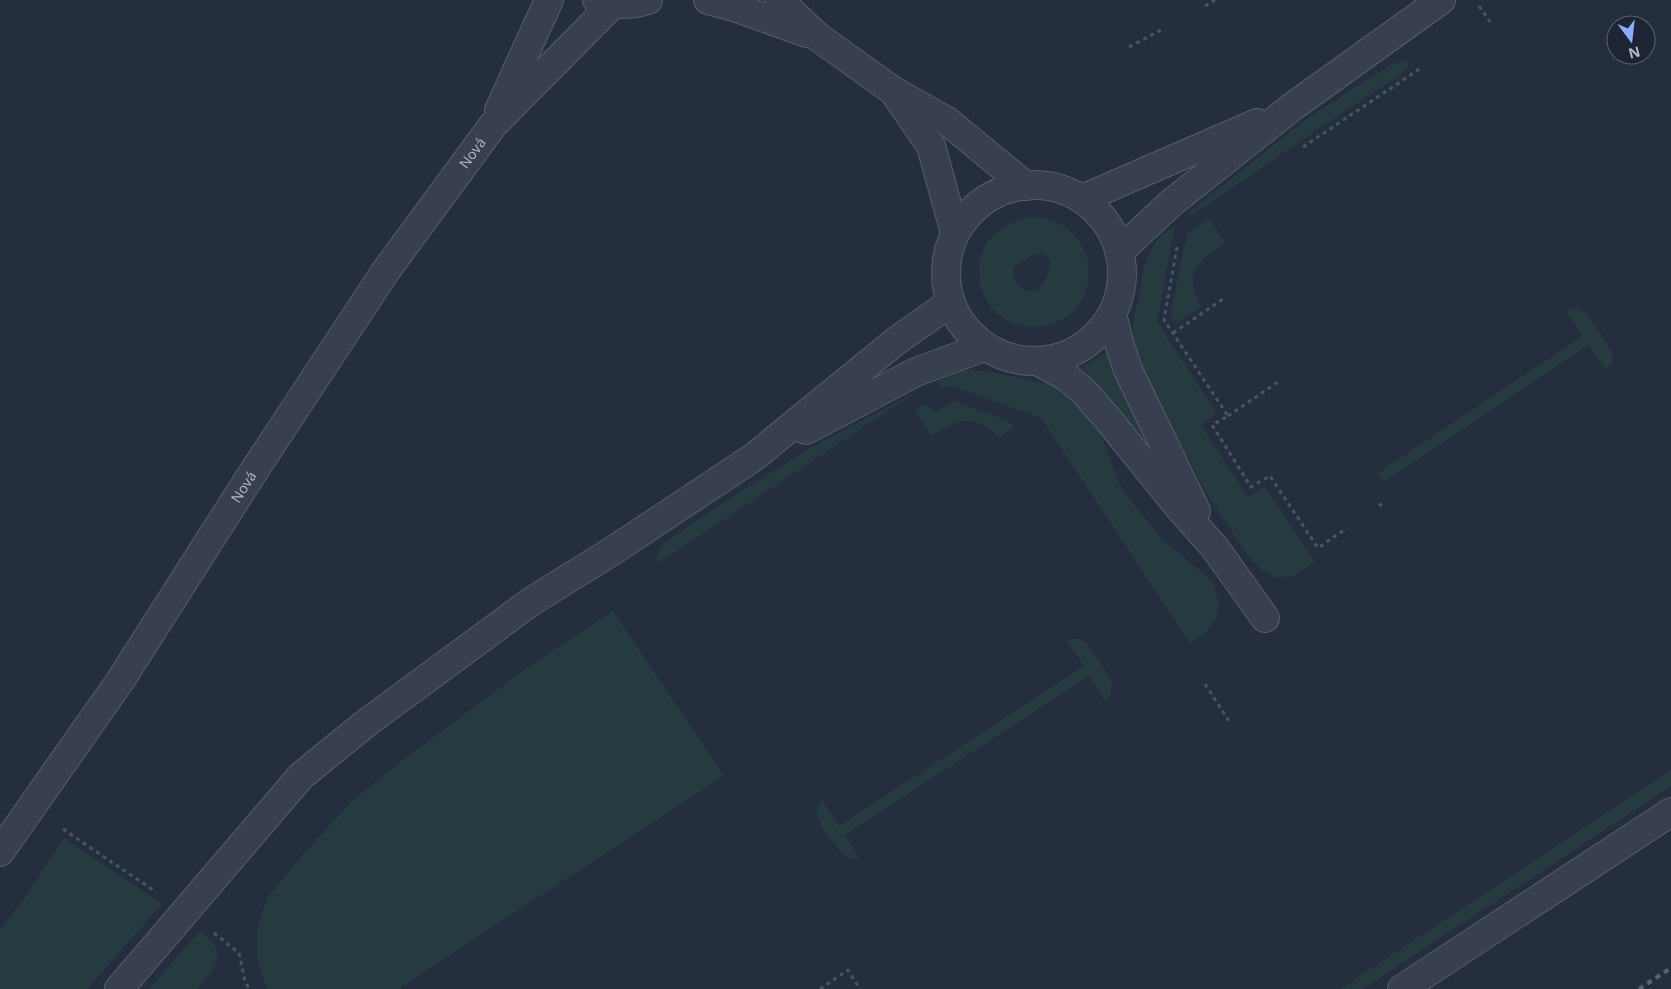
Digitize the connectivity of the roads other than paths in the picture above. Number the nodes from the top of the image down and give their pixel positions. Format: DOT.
graph roads {
  1 [pos="549,0"];
  2 [pos="648,0"];
  3 [pos="708,0"];
  4 [pos="779,0"];
  5 [pos="1442,0"];
  6 [pos="605,2"];
  7 [pos="818,37"];
  8 [pos="892,90"];
  9 [pos="1292,107"];
  10 [pos="492,125"];
  11 [pos="1026,186"];
  12 [pos="1082,200"];
  13 [pos="956,233"];
  14 [pos="1119,252"];
  15 [pos="950,303"];
  16 [pos="1112,314"];
  17 [pos="984,347"];
  18 [pos="1037,362"];
  19 [pos="754,457"];
  20 [pos="1215,548"];
  21 [pos="1264,618"];
  22 [pos="1671,812"];
  23 [pos="0,852"];
  24 [pos="119,989"];
  25 [pos="1402,989"];
  1 -- 10 [label="street, Nová"];
  2 -- 6 [label="street, Nová"];
  3 -- 7 [label="street"];
  4 -- 7 [label="street"];
  5 -- 9 [label="street"];
  6 -- 10 [label="street, Nová"];
  7 -- 8 [label="street"];
  8 -- 11 [label="street"];
  8 -- 13 [label="street"];
  9 -- 12 [label="street"];
  9 -- 14 [label="street"];
  10 -- 23 [label="street, Nová"];
  11 -- 12 [label="street"];
  11 -- 13 [label="street"];
  12 -- 14 [label="street"];
  13 -- 15 [label="street"];
  14 -- 16 [label="street"];
  15 -- 17 [label="street"];
  15 -- 19 [label="street"];
  16 -- 18 [label="street"];
  16 -- 20 [label="street"];
  17 -- 18 [label="street"];
  17 -- 19 [label="street"];
  18 -- 20 [label="street"];
  19 -- 24 [label="street"];
  20 -- 21 [label="street"];
  22 -- 25 [label="street"];
}
